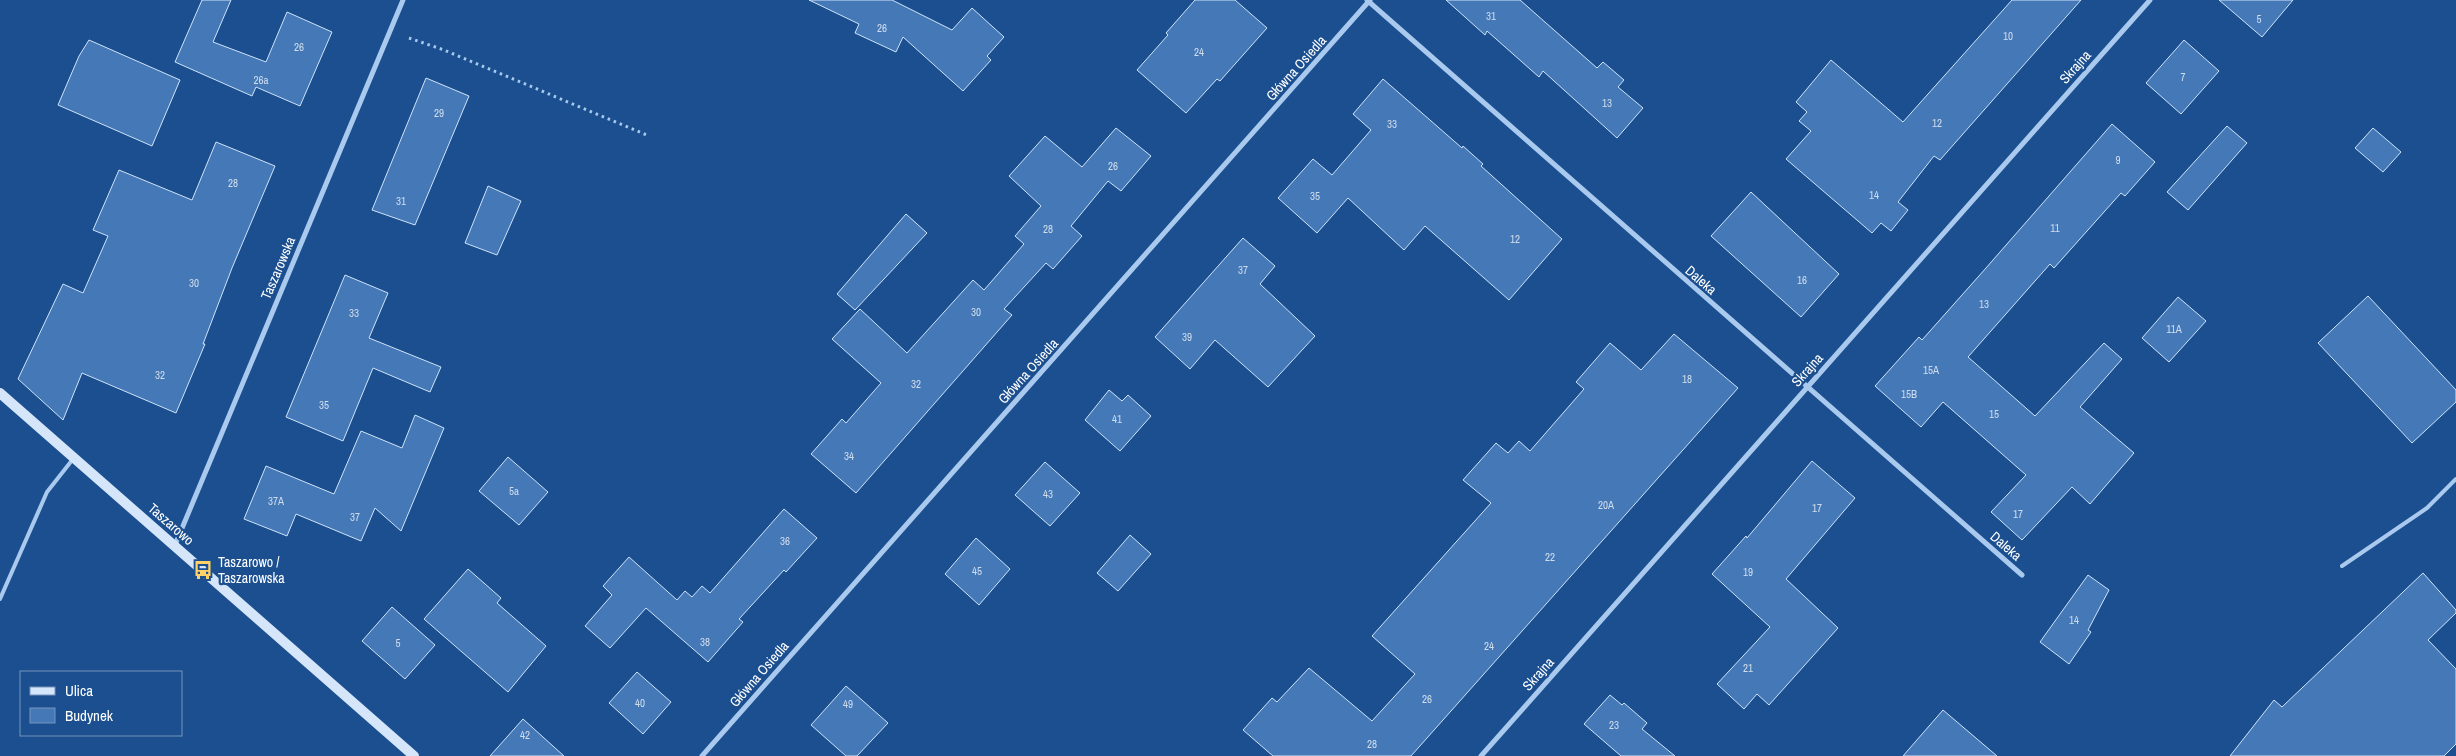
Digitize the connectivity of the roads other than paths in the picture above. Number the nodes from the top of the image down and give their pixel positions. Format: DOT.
graph roads {
  1 [pos="403,0"];
  2 [pos="1368,0"];
  3 [pos="2150,0"];
  4 [pos="1807,387"];
  5 [pos="0,393"];
  6 [pos="74,458"];
  7 [pos="2456,480"];
  8 [pos="175,545"];
  9 [pos="2342,566"];
  10 [pos="2022,575"];
  11 [pos="0,599"];
  12 [pos="414,756"];
  13 [pos="702,756"];
  14 [pos="1481,756"];
  1 -- 8 [label="street, Taszarowska"];
  2 -- 4 [label="street, Daleka"];
  2 -- 13 [label="street, Główna Osiedla"];
  3 -- 4 [label="street, Skrajna"];
  4 -- 10 [label="street, Daleka"];
  4 -- 14 [label="street, Skrajna"];
  5 -- 6 [label="street, Taszarowo"];
  6 -- 8 [label="street, Taszarowo"];
  6 -- 11 [label="lane"];
  7 -- 9 [label="lane"];
  8 -- 12 [label="street, Taszarowo"];
}
